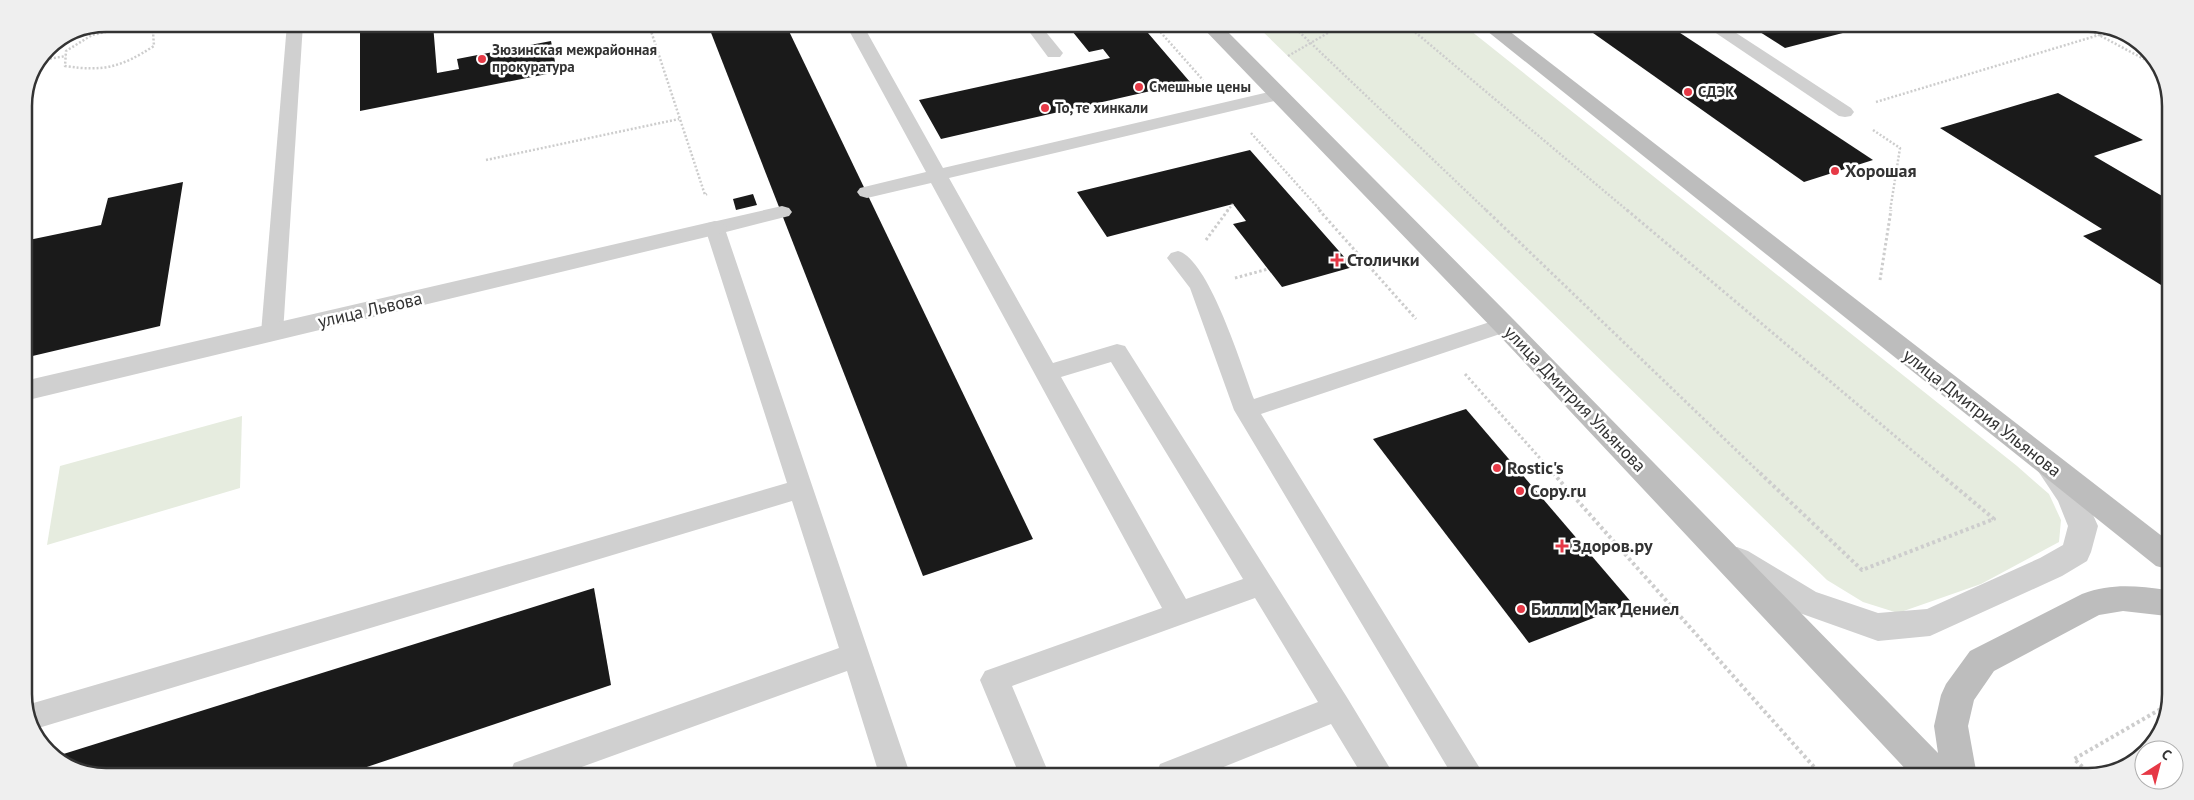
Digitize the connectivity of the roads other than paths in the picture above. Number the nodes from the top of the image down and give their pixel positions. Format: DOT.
graph roads {
  1 [pos="294,33"];
  2 [pos="858,33"];
  3 [pos="1038,33"];
  4 [pos="1218,33"];
  5 [pos="1500,33"];
  6 [pos="1724,33"];
  7 [pos="1054,53"];
  8 [pos="1277,95"];
  9 [pos="1845,112"];
  10 [pos="937,176"];
  11 [pos="866,192"];
  12 [pos="782,212"];
  13 [pos="715,228"];
  14 [pos="1178,258"];
  15 [pos="1504,325"];
  16 [pos="272,333"];
  17 [pos="1046,373"];
  18 [pos="33,389"];
  19 [pos="1246,410"];
  20 [pos="2048,465"];
  21 [pos="801,488"];
  22 [pos="1718,548"];
  23 [pos="2162,553"];
  24 [pos="1261,584"];
  25 [pos="2162,602"];
  26 [pos="1180,614"];
  27 [pos="856,656"];
  28 [pos="1338,708"];
  29 [pos="36,715"];
  30 [pos="539,768"];
  31 [pos="893,768"];
  32 [pos="1032,768"];
  33 [pos="1185,768"];
  34 [pos="1375,768"];
  35 [pos="1465,768"];
  36 [pos="1928,768"];
  37 [pos="1958,768"];
  1 -- 16 [label="lane"];
  2 -- 10 [label="lane"];
  3 -- 7 [label="lane"];
  4 -- 8 [label="main road, улица Дмитрия Ульянова"];
  5 -- 20 [label="main road, улица Дмитрия Ульянова"];
  6 -- 9 [label="lane"];
  8 -- 10 [label="lane"];
  8 -- 15 [label="main road, улица Дмитрия Ульянова"];
  10 -- 11 [label="lane"];
  10 -- 17 [label="lane"];
  12 -- 13 [label="lane"];
  13 -- 16 [label="street, улица Львова"];
  13 -- 21 [label="lane"];
  14 -- 19 [label="lane"];
  15 -- 19 [label="lane"];
  15 -- 22 [label="main road, улица Дмитрия Ульянова"];
  16 -- 18 [label="street, улица Львова"];
  17 -- 24 [label="lane"];
  17 -- 26 [label="lane"];
  19 -- 35 [label="lane"];
  20 -- 22 [label="street"];
  20 -- 23 [label="main road, улица Дмитрия Ульянова"];
  21 -- 27 [label="lane"];
  21 -- 29 [label="lane"];
  22 -- 36 [label="main road, улица Дмитрия Ульянова"];
  24 -- 26 [label="lane"];
  24 -- 28 [label="lane"];
  25 -- 37 [label="main road"];
  26 -- 32 [label="lane"];
  27 -- 30 [label="lane"];
  27 -- 31 [label="lane"];
  28 -- 33 [label="lane"];
  28 -- 34 [label="lane"];
}
